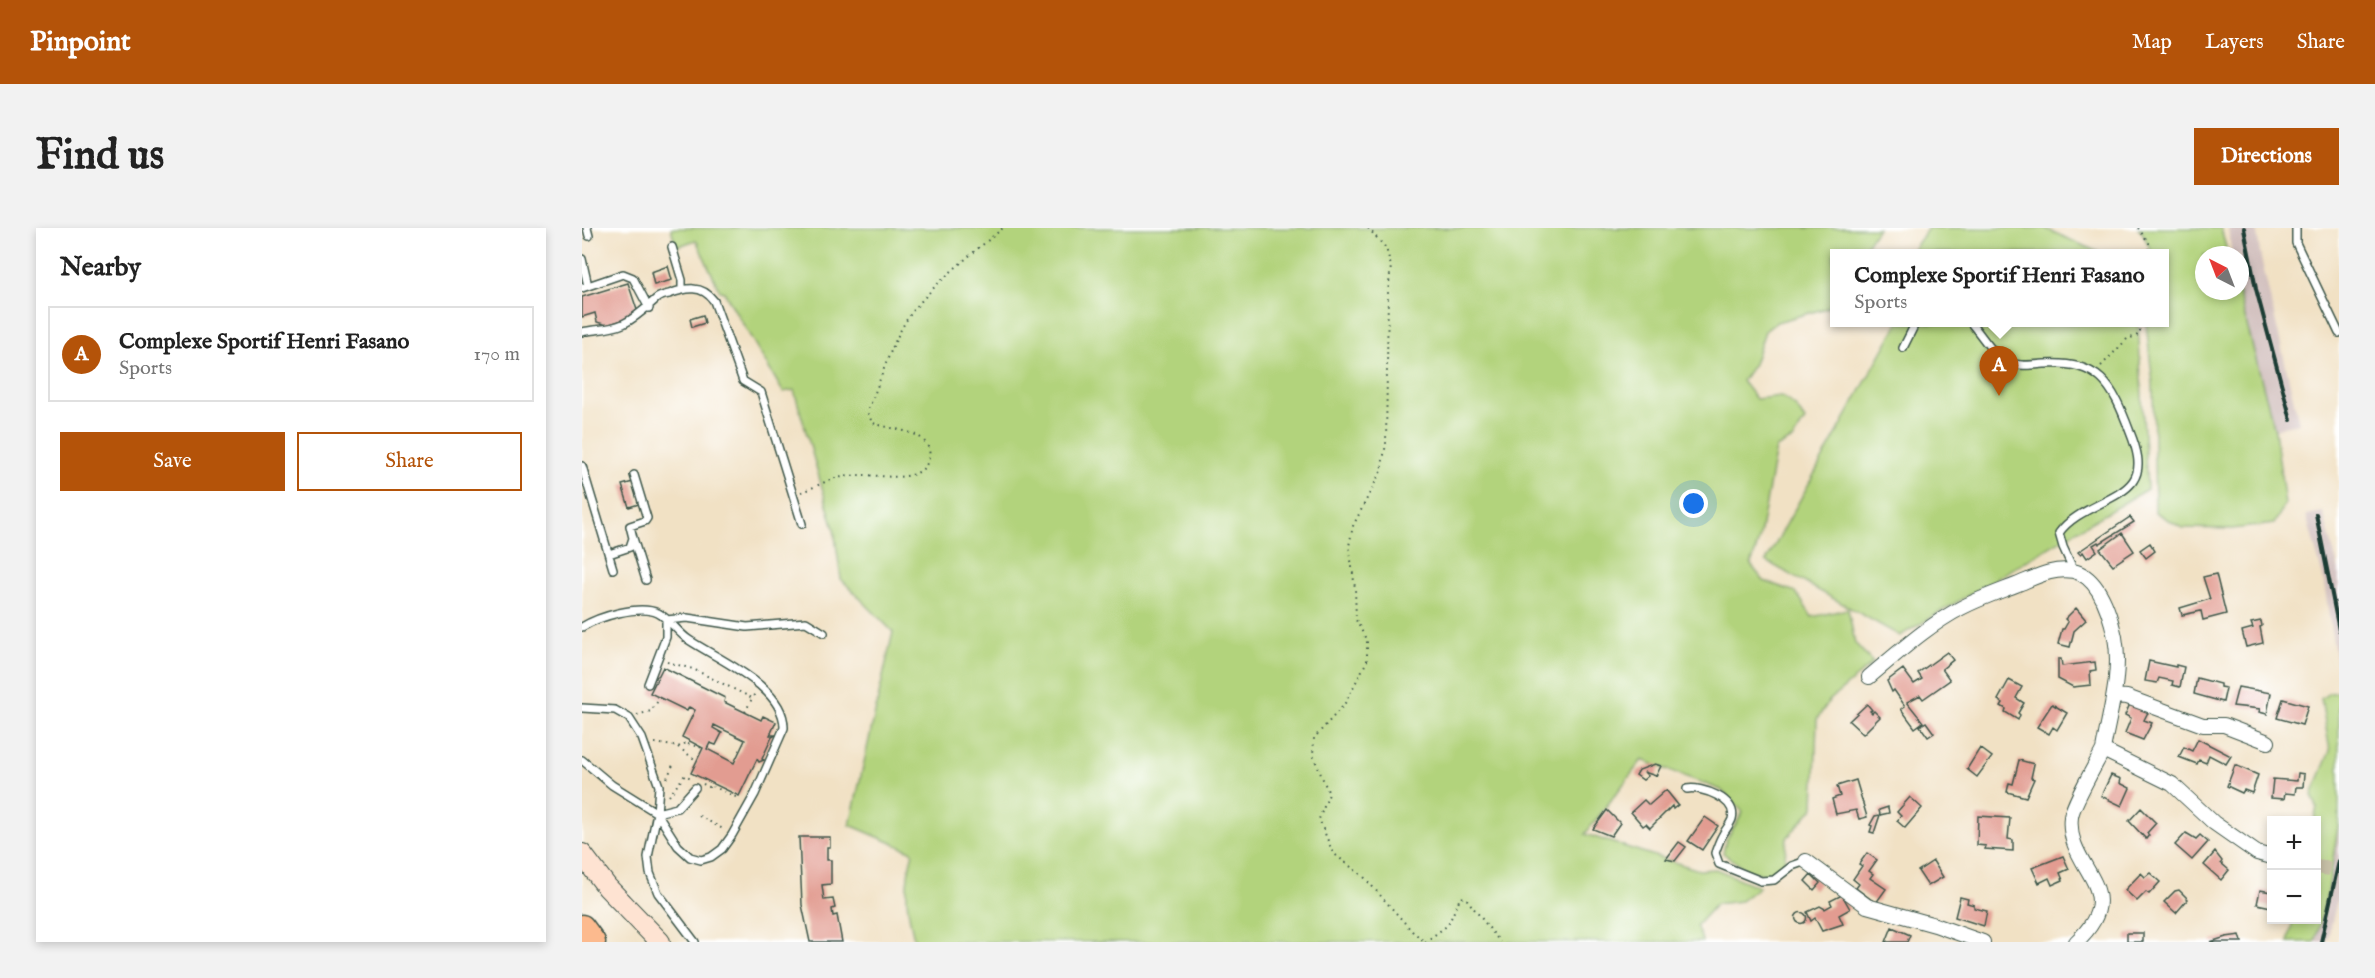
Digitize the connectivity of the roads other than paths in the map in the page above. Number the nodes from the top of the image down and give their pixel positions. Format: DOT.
graph roads {
  1 [pos="2296,228"];
  2 [pos="584,229"];
  3 [pos="589,236"];
  4 [pos="672,248"];
  5 [pos="582,259"];
  6 [pos="585,287"];
  7 [pos="682,289"];
  8 [pos="649,308"];
  9 [pos="1914,327"];
  10 [pos="1975,327"];
  11 [pos="582,332"];
  12 [pos="2339,333"];
  13 [pos="1903,348"];
  14 [pos="582,466"];
  15 [pos="634,475"];
  16 [pos="585,487"];
  17 [pos="802,524"];
  18 [pos="633,538"];
  19 [pos="609,554"];
  20 [pos="613,569"];
  21 [pos="2074,571"];
  22 [pos="646,580"];
  23 [pos="666,620"];
  24 [pos="582,627"];
  25 [pos="824,633"];
  26 [pos="1869,677"];
  27 [pos="648,684"];
  28 [pos="2114,696"];
  29 [pos="582,708"];
  30 [pos="2268,742"];
  31 [pos="2103,750"];
  32 [pos="582,760"];
  33 [pos="695,788"];
  34 [pos="1687,789"];
  35 [pos="657,813"];
  36 [pos="582,854"];
  37 [pos="2267,856"];
  38 [pos="1806,861"];
  39 [pos="582,875"];
  40 [pos="582,927"];
  41 [pos="593,942"];
  42 [pos="644,942"];
  43 [pos="660,942"];
  44 [pos="696,942"];
  45 [pos="1983,942"];
  46 [pos="2076,942"];
  1 -- 12 [label="lane"];
  2 -- 3 [label="lane"];
  4 -- 7 [label="lane"];
  5 -- 6 [label="lane"];
  6 -- 8 [label="lane"];
  7 -- 8 [label="lane"];
  7 -- 17 [label="lane"];
  8 -- 11 [label="lane"];
  9 -- 13 [label="lane"];
  10 -- 21 [label="lane"];
  14 -- 16 [label="lane"];
  15 -- 18 [label="lane"];
  16 -- 19 [label="lane"];
  18 -- 19 [label="lane"];
  18 -- 22 [label="lane"];
  19 -- 20 [label="lane"];
  21 -- 26 [label="street"];
  21 -- 28 [label="street"];
  23 -- 24 [label="lane"];
  23 -- 25 [label="lane"];
  23 -- 27 [label="lane"];
  23 -- 35 [label="lane"];
  28 -- 30 [label="street"];
  28 -- 31 [label="street"];
  29 -- 35 [label="lane"];
  31 -- 37 [label="street"];
  31 -- 46 [label="street"];
  32 -- 35 [label="lane"];
  33 -- 35 [label="lane"];
  34 -- 38 [label="lane"];
  35 -- 44 [label="lane"];
  36 -- 43 [label="street"];
  38 -- 45 [label="street"];
  39 -- 42 [label="street"];
  40 -- 41 [label="highway"];
}
